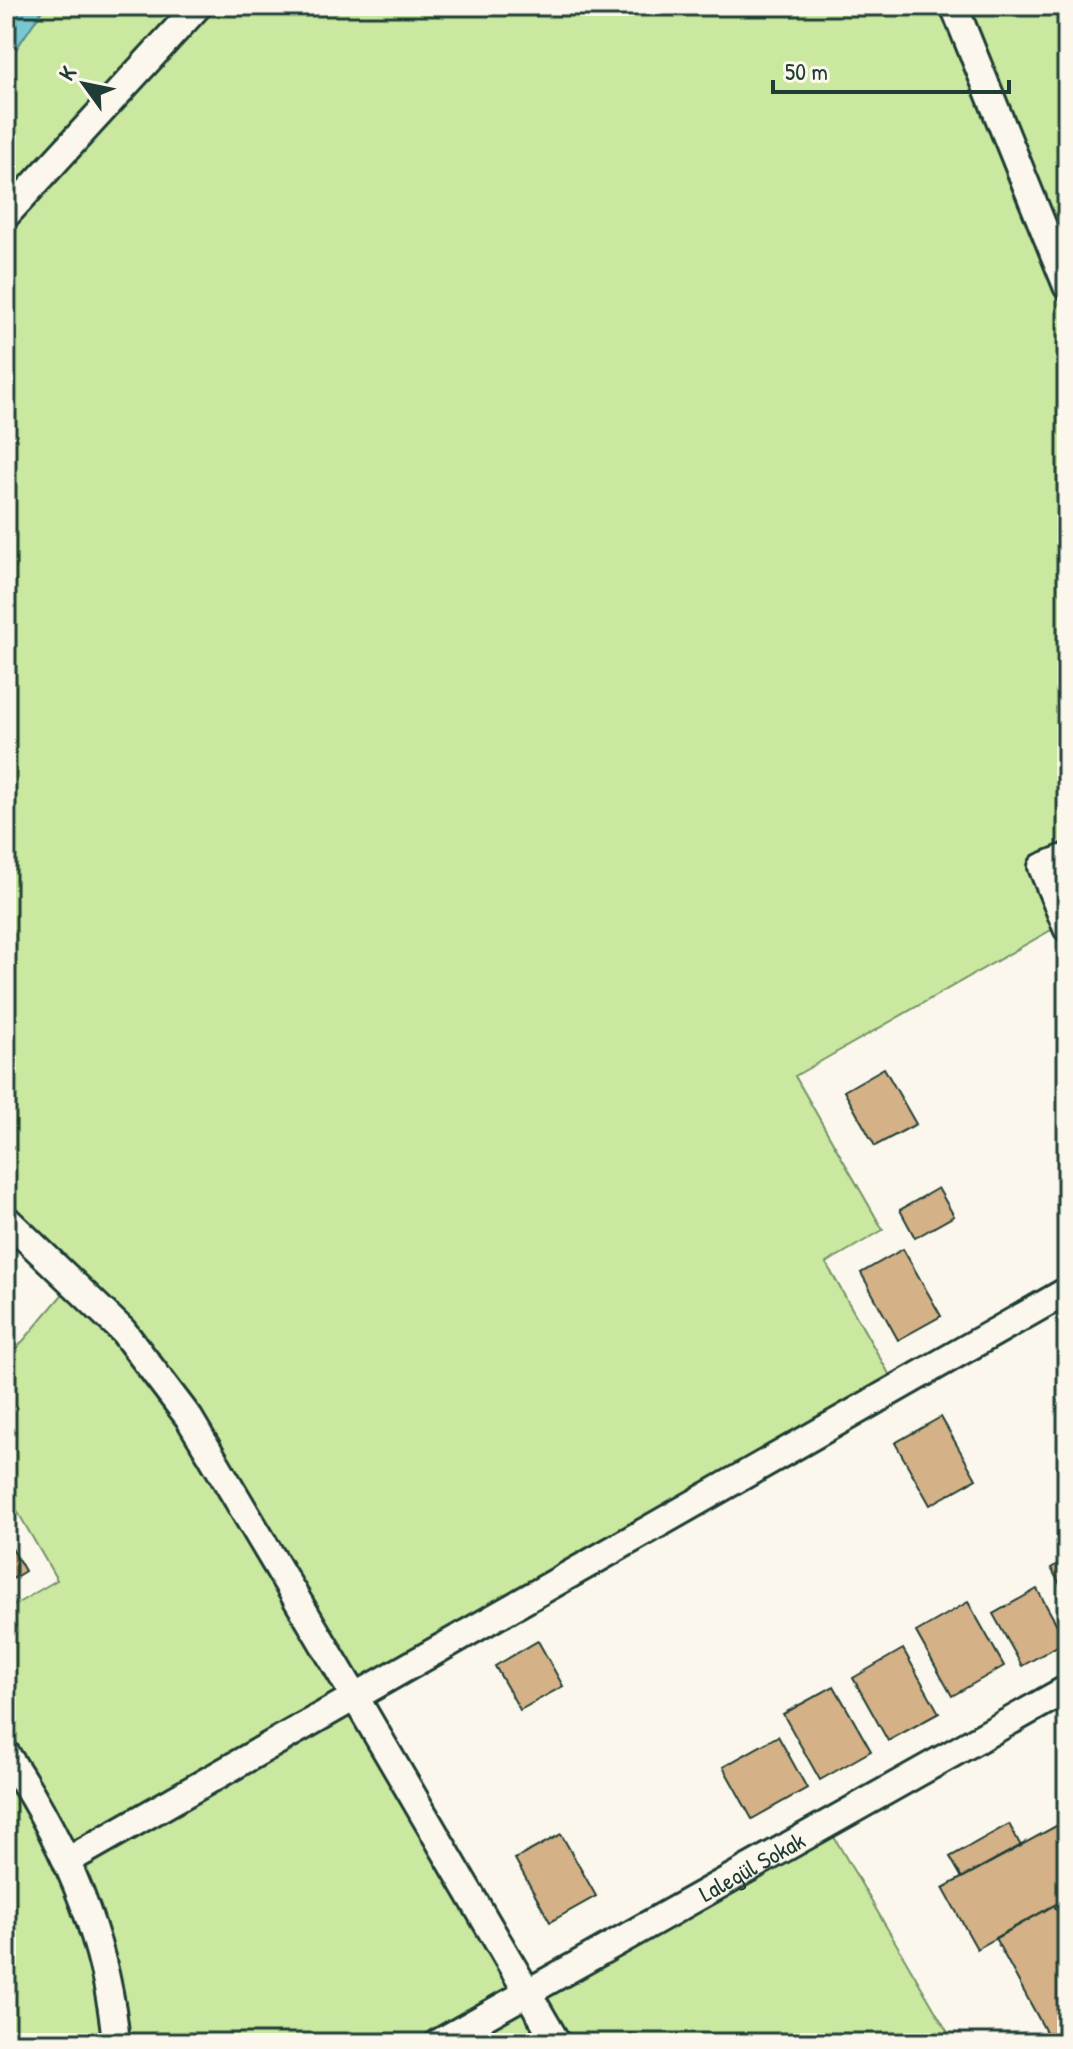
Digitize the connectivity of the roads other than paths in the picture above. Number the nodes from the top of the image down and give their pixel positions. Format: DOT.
graph roads {
  1 [pos="198,6"];
  2 [pos="954,6"];
  3 [pos="6,215"];
  4 [pos="1067,286"];
  5 [pos="1067,857"];
  6 [pos="1067,928"];
  7 [pos="6,1219"];
  8 [pos="1067,1291"];
  9 [pos="1067,1689"];
  10 [pos="355,1697"];
  11 [pos="6,1754"];
  12 [pos="67,1861"];
  13 [pos="528,1993"];
  14 [pos="116,2043"];
  15 [pos="438,2043"];
  16 [pos="557,2043"];
  1 -- 3 [label="street"];
  2 -- 4 [label="street"];
  5 -- 6 [label="street"];
  7 -- 10 [label="street"];
  8 -- 10 [label="street"];
  9 -- 13 [label="street, Lalegül Sokak"];
  10 -- 12 [label="street"];
  10 -- 13 [label="street"];
  11 -- 12 [label="street"];
  12 -- 14 [label="street"];
  13 -- 15 [label="street, Lalegül Sokak"];
  13 -- 16 [label="street"];
}
